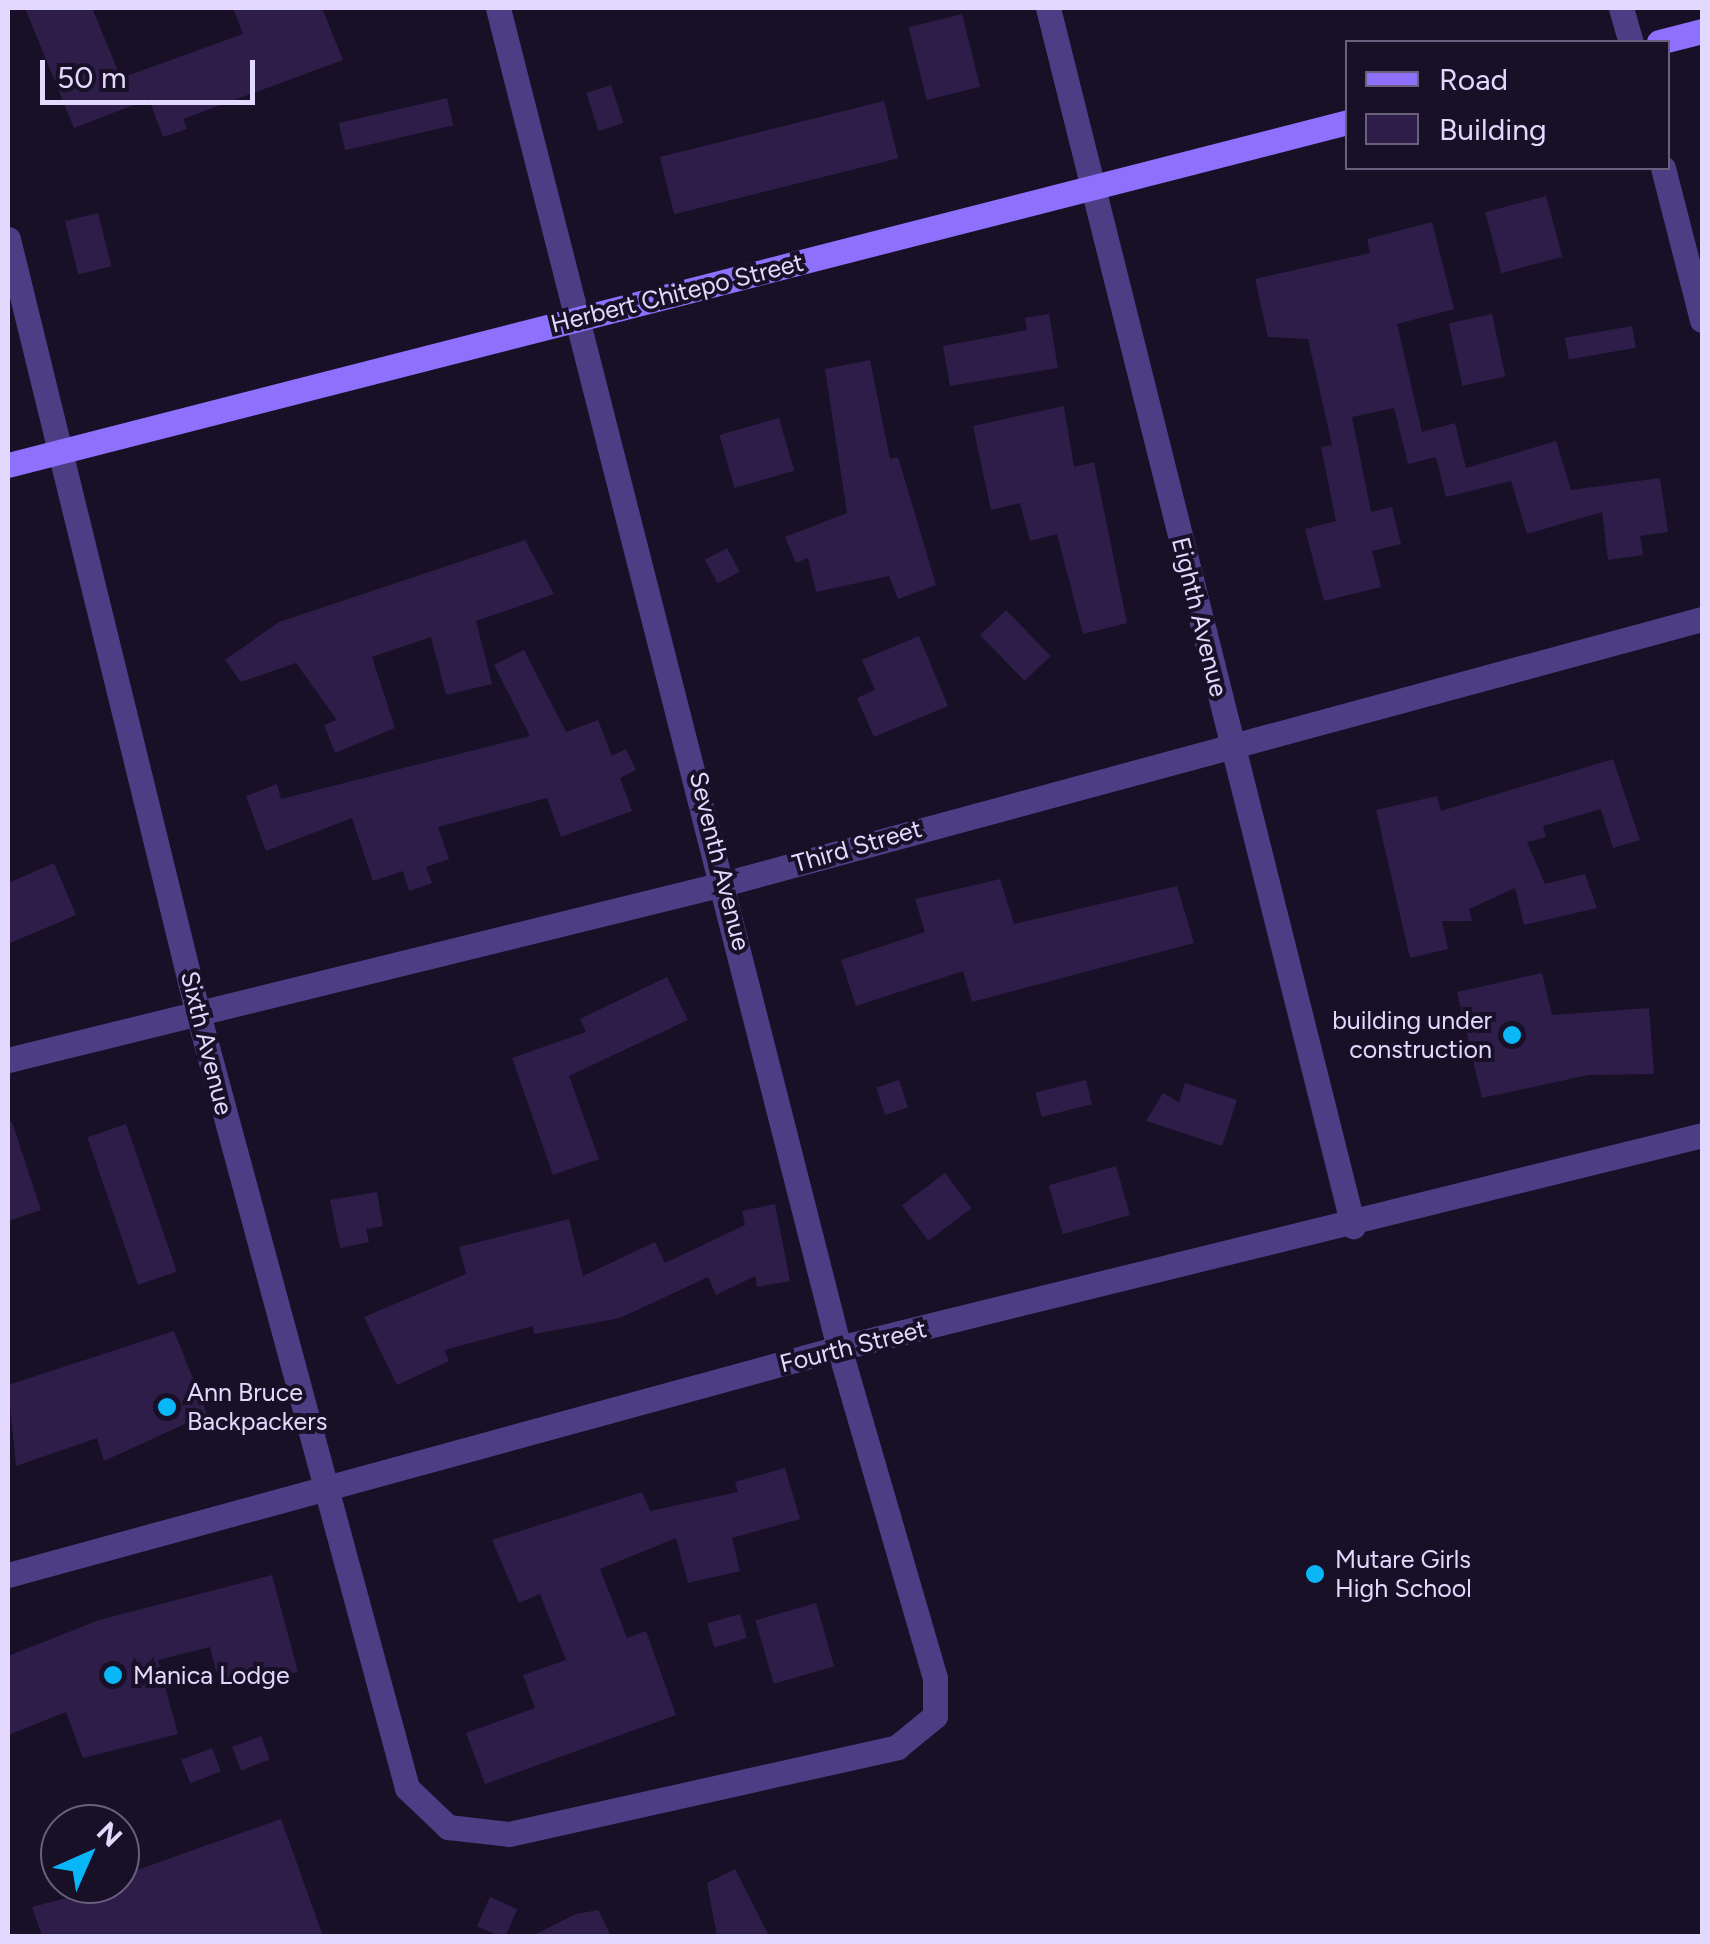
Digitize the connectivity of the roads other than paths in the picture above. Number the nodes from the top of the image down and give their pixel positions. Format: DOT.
graph roads {
  1 [pos="498,8"];
  2 [pos="1048,8"];
  3 [pos="1621,8"];
  4 [pos="1702,31"];
  5 [pos="1629,40"];
  6 [pos="1667,40"];
  7 [pos="1345,123"];
  8 [pos="1664,170"];
  9 [pos="1092,187"];
  10 [pos="8,239"];
  11 [pos="580,318"];
  12 [pos="1702,320"];
  13 [pos="66,450"];
  14 [pos="8,465"];
  15 [pos="1702,619"];
  16 [pos="1231,742"];
  17 [pos="726,883"];
  18 [pos="197,1010"];
  19 [pos="8,1060"];
  20 [pos="1702,1135"];
  21 [pos="1353,1226"];
  22 [pos="840,1348"];
  23 [pos="324,1493"];
  24 [pos="8,1575"];
  25 [pos="448,1827"];
  1 -- 11 [label="street, Seventh Avenue"];
  2 -- 9 [label="street, Eighth Avenue"];
  3 -- 5 [label="street"];
  4 -- 6 [label="main road"];
  7 -- 9 [label="main road, Herbert Chitepo Street"];
  8 -- 12 [label="street"];
  9 -- 11 [label="main road, Herbert Chitepo Street"];
  9 -- 16 [label="street, Eighth Avenue"];
  10 -- 13 [label="street, Sixth Avenue"];
  11 -- 13 [label="main road, Herbert Chitepo Street"];
  11 -- 17 [label="street, Seventh Avenue"];
  13 -- 14 [label="main road, Herbert Chitepo Street"];
  13 -- 18 [label="street, Sixth Avenue"];
  15 -- 16 [label="street, Third Street"];
  16 -- 17 [label="street, Third Street"];
  16 -- 21 [label="street, Eighth Avenue"];
  17 -- 18 [label="street, Third Street"];
  17 -- 22 [label="street, Seventh Avenue"];
  18 -- 19 [label="street, Third Street"];
  18 -- 23 [label="street, Sixth Avenue"];
  20 -- 21 [label="street, Fourth Street"];
  21 -- 22 [label="street, Fourth Street"];
  22 -- 23 [label="street, Fourth Street"];
  22 -- 25 [label="street, Seventh Avenue"];
  23 -- 24 [label="street, Fourth Street"];
  23 -- 25 [label="street, Sixth Avenue"];
}
